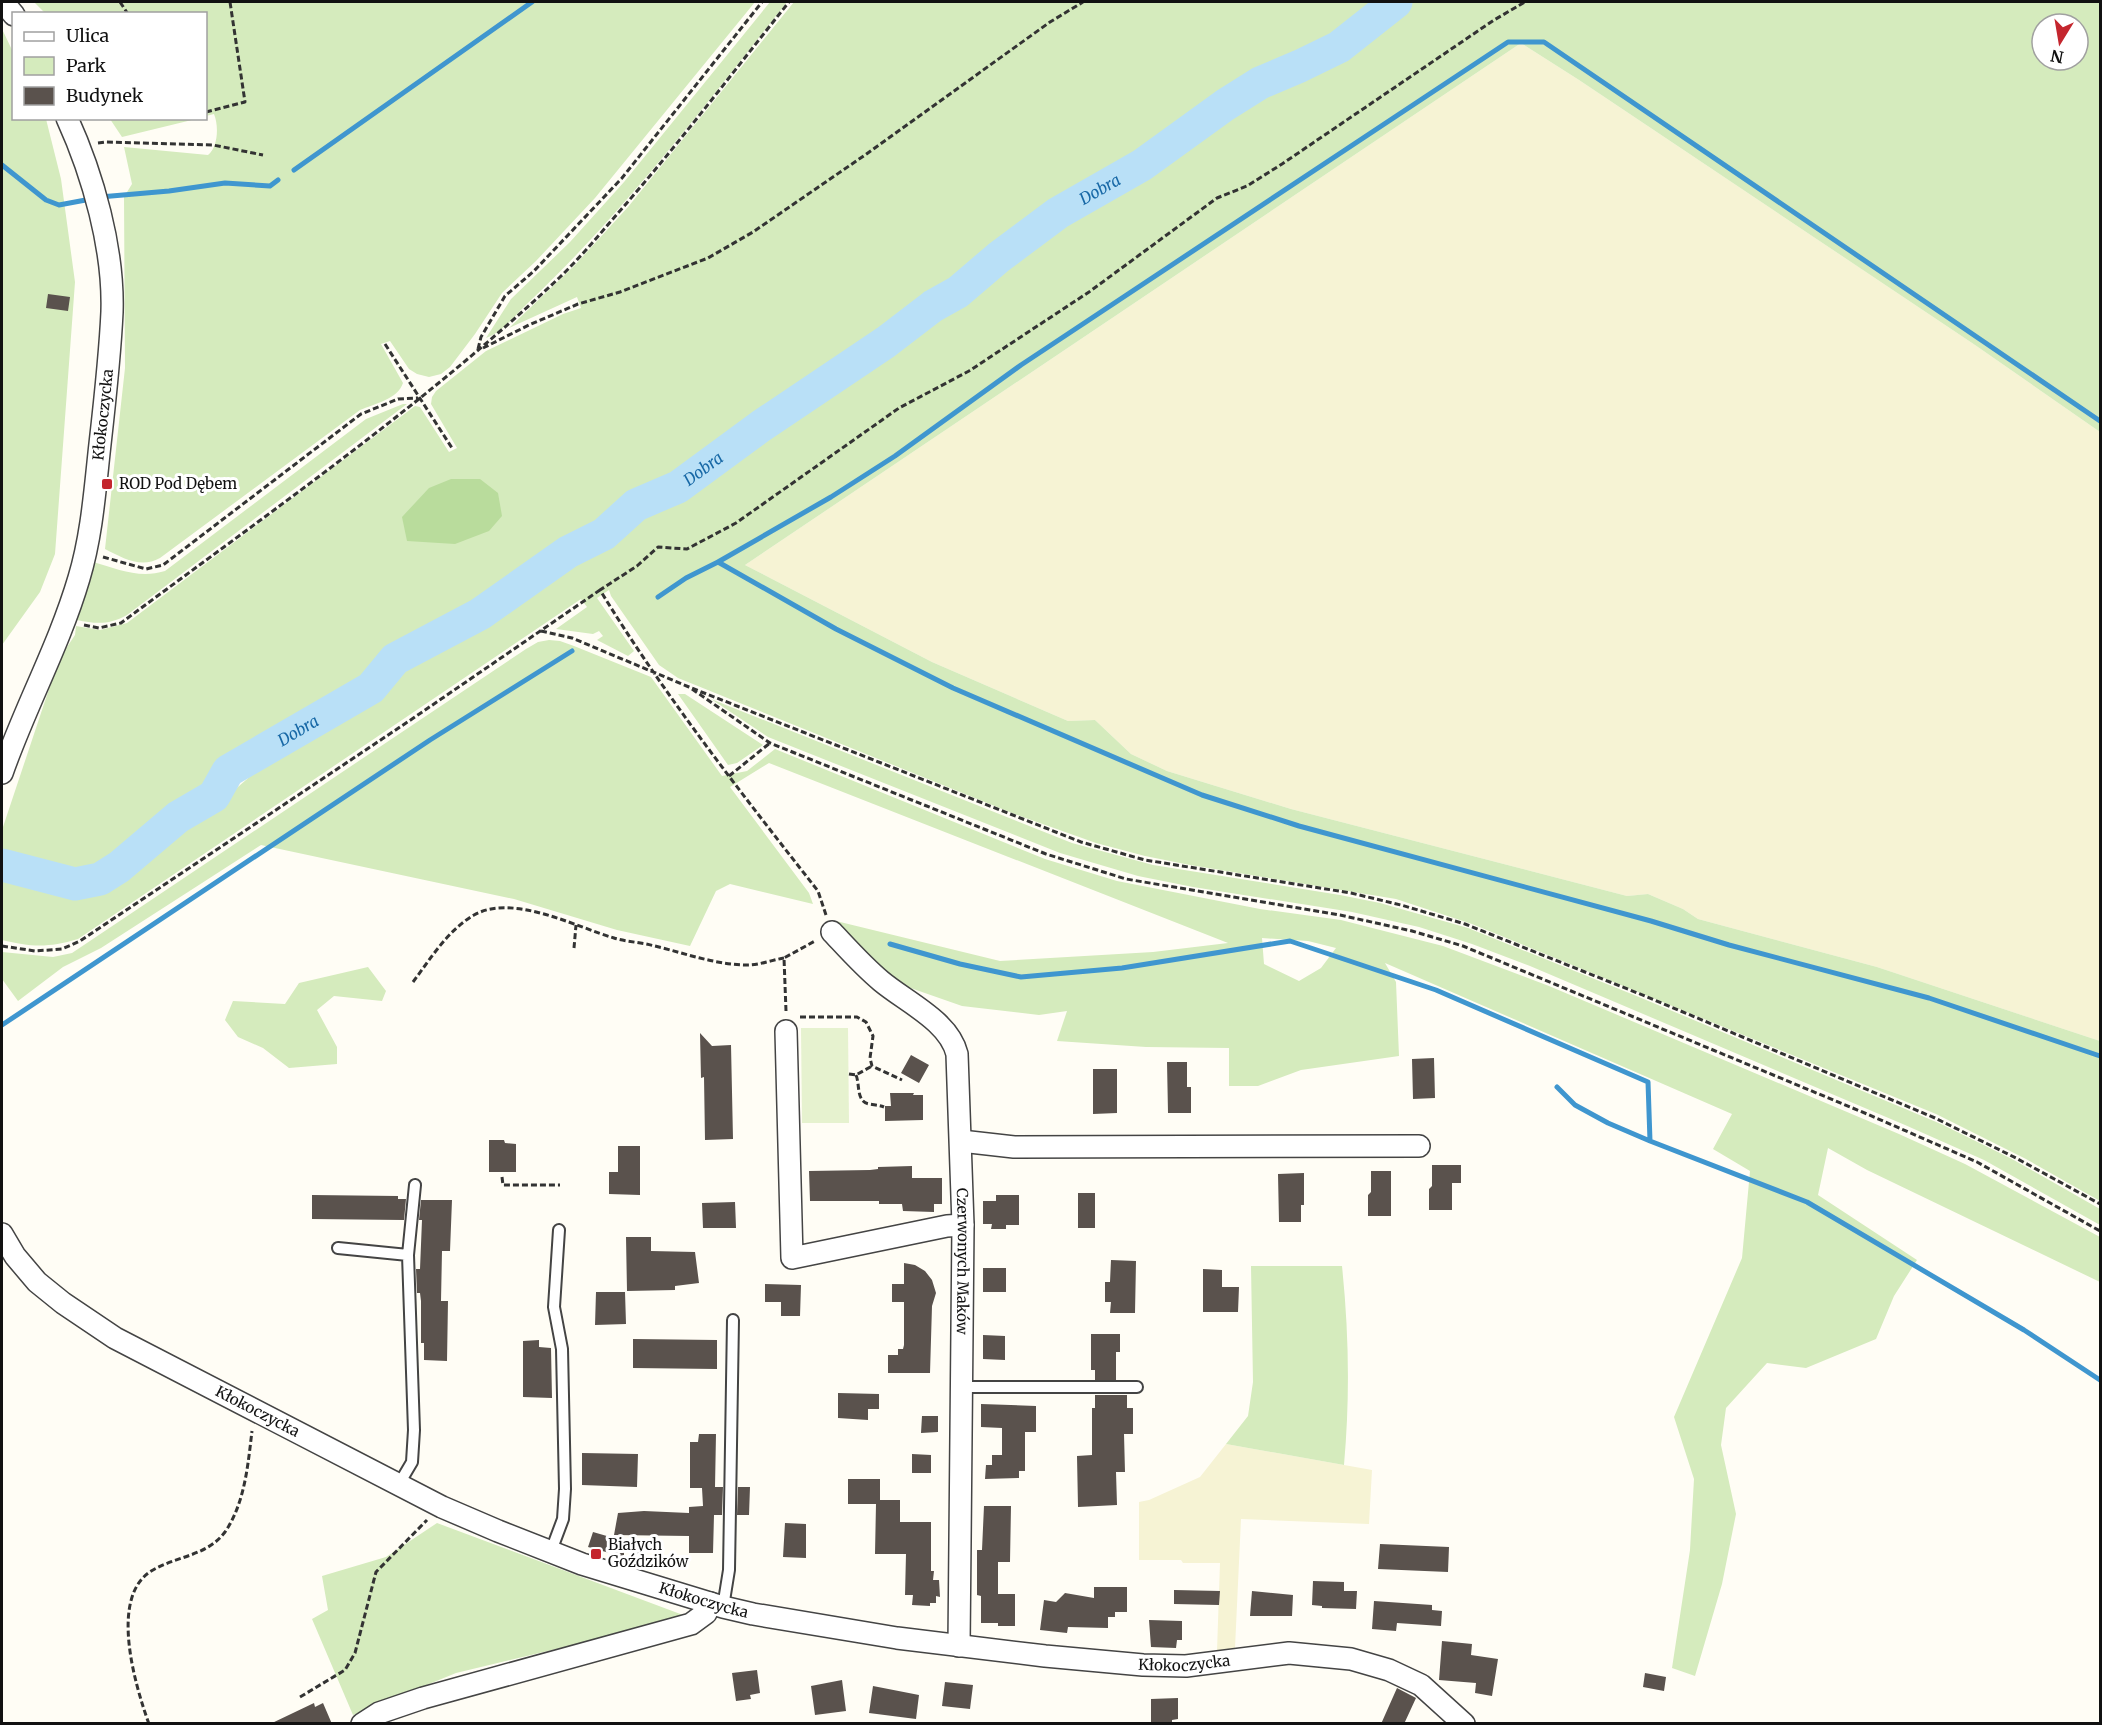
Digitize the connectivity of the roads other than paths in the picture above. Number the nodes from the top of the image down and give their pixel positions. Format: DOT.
graph roads {
  1 [pos="68,120"];
  2 [pos="2,773"];
  3 [pos="832,932"];
  4 [pos="793,1024"];
  5 [pos="961,1141"];
  6 [pos="1419,1146"];
  7 [pos="415,1185"];
  8 [pos="963,1225"];
  9 [pos="558,1230"];
  10 [pos="2,1233"];
  11 [pos="338,1248"];
  12 [pos="408,1255"];
  13 [pos="733,1320"];
  14 [pos="960,1387"];
  15 [pos="1137,1387"];
  16 [pos="399,1484"];
  17 [pos="551,1551"];
  18 [pos="717,1605"];
  19 [pos="959,1646"];
  20 [pos="1452,1719"];
  21 [pos="362,1724"];
  1 -- 2 [label="street, Kłokoczycka"];
  3 -- 5 [label="street, Czerwonych Maków"];
  4 -- 8 [label="street"];
  5 -- 6 [label="street"];
  5 -- 8 [label="street, Czerwonych Maków"];
  7 -- 12 [label="lane"];
  8 -- 14 [label="street, Czerwonych Maków"];
  9 -- 17 [label="lane"];
  10 -- 16 [label="street, Kłokoczycka"];
  11 -- 12 [label="lane"];
  12 -- 16 [label="lane"];
  13 -- 18 [label="lane"];
  14 -- 15 [label="lane"];
  14 -- 19 [label="street, Czerwonych Maków"];
  16 -- 17 [label="street, Kłokoczycka"];
  17 -- 18 [label="street, Kłokoczycka"];
  18 -- 19 [label="street, Kłokoczycka"];
  18 -- 21 [label="street"];
  19 -- 20 [label="street, Kłokoczycka"];
}
